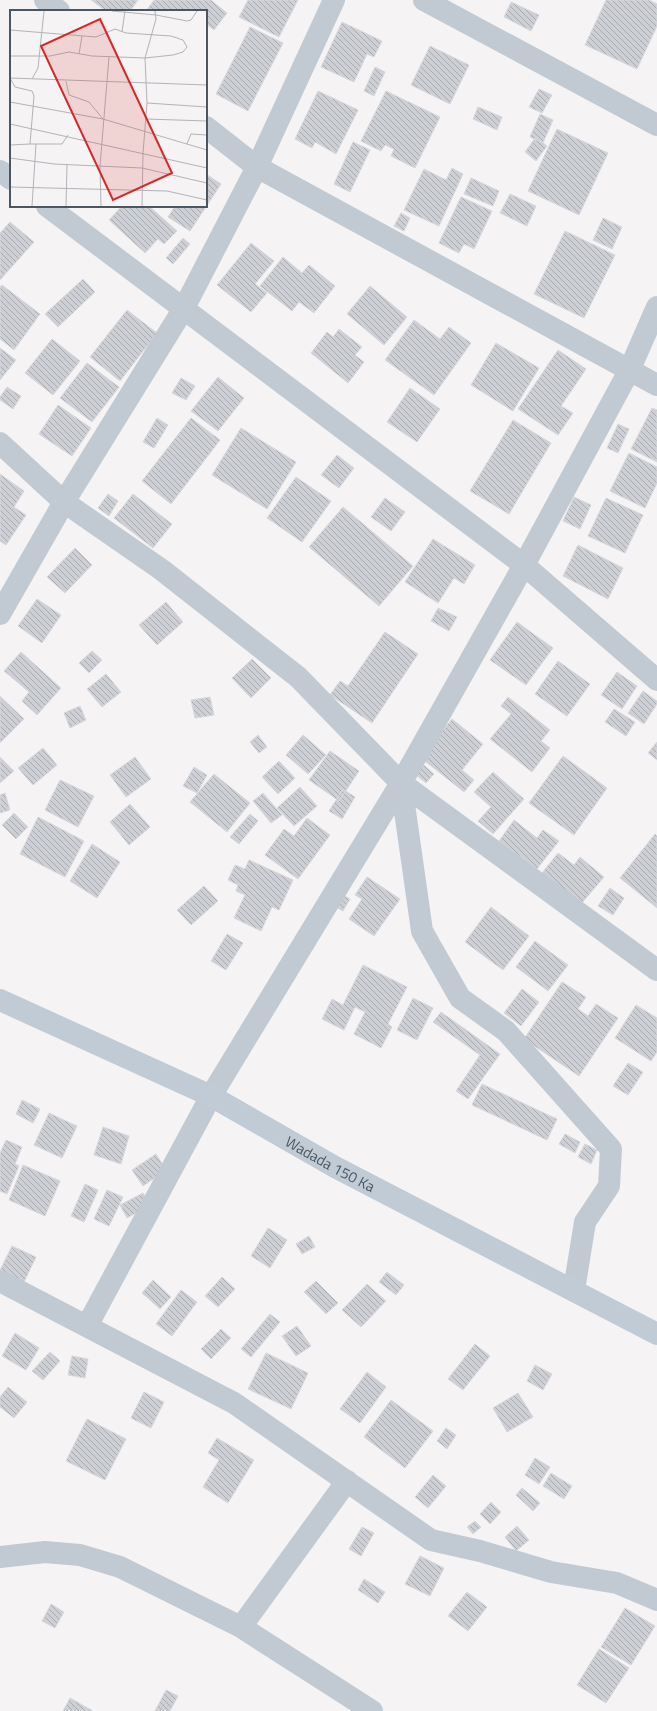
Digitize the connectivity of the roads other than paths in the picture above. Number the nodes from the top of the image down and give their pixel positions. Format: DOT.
graph roads {
  1 [pos="46,0"];
  2 [pos="334,0"];
  3 [pos="424,0"];
  4 [pos="58,10"];
  5 [pos="657,125"];
  6 [pos="207,128"];
  7 [pos="257,167"];
  8 [pos="0,171"];
  9 [pos="10,178"];
  10 [pos="48,207"];
  11 [pos="657,307"];
  12 [pos="184,308"];
  13 [pos="629,370"];
  14 [pos="657,385"];
  15 [pos="0,443"];
  16 [pos="64,502"];
  17 [pos="524,566"];
  18 [pos="3,601"];
  19 [pos="657,680"];
  20 [pos="401,783"];
  21 [pos="657,970"];
  22 [pos="0,1000"];
  23 [pos="211,1096"];
  24 [pos="0,1281"];
  25 [pos="574,1290"];
  26 [pos="87,1326"];
  27 [pos="657,1334"];
  28 [pos="347,1481"];
  29 [pos="0,1556"];
  30 [pos="657,1600"];
  31 [pos="241,1627"];
  32 [pos="372,1711"];
  1 -- 4 [label="street"];
  2 -- 7 [label="street"];
  3 -- 5 [label="street"];
  6 -- 7 [label="street"];
  7 -- 12 [label="street"];
  7 -- 13 [label="street"];
  8 -- 9 [label="street"];
  10 -- 12 [label="street"];
  11 -- 13 [label="street"];
  12 -- 16 [label="street"];
  12 -- 17 [label="street"];
  13 -- 14 [label="street"];
  13 -- 17 [label="street"];
  15 -- 16 [label="street"];
  16 -- 18 [label="street"];
  16 -- 20 [label="street"];
  17 -- 19 [label="street"];
  17 -- 20 [label="street"];
  20 -- 21 [label="street"];
  20 -- 23 [label="street"];
  20 -- 25 [label="street"];
  22 -- 23 [label="street, Wadada 150 Ka"];
  23 -- 25 [label="street, Wadada 150 Ka"];
  23 -- 26 [label="street"];
  24 -- 26 [label="street"];
  25 -- 27 [label="street, Wadada 150 Ka"];
  26 -- 28 [label="street"];
  28 -- 30 [label="street"];
  28 -- 31 [label="street"];
  29 -- 31 [label="street"];
  31 -- 32 [label="street"];
}
